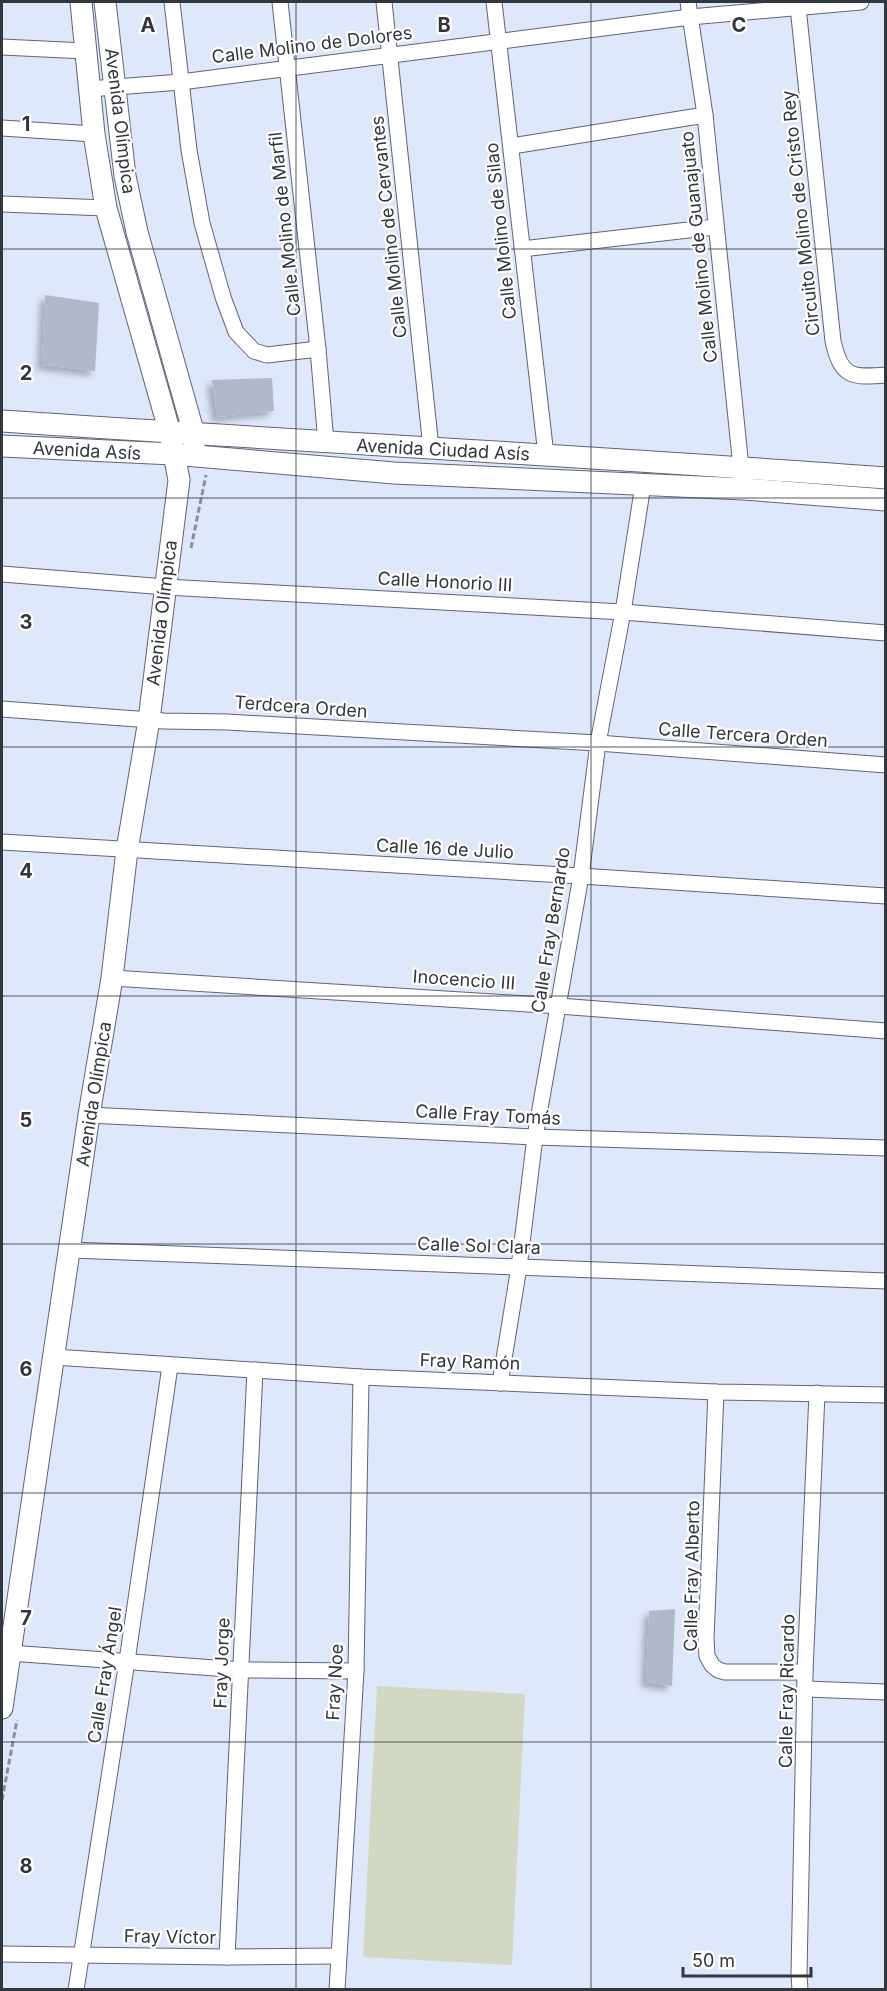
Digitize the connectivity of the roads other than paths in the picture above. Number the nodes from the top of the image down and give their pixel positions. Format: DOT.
graph roads {
  1 [pos="81,2"];
  2 [pos="105,2"];
  3 [pos="172,2"];
  4 [pos="280,2"];
  5 [pos="384,2"];
  6 [pos="494,2"];
  7 [pos="861,2"];
  8 [pos="798,7"];
  9 [pos="689,9"];
  10 [pos="499,41"];
  11 [pos="2,47"];
  12 [pos="85,51"];
  13 [pos="391,54"];
  14 [pos="288,68"];
  15 [pos="181,82"];
  16 [pos="115,88"];
  17 [pos="89,89"];
  18 [pos="705,115"];
  19 [pos="2,128"];
  20 [pos="94,134"];
  21 [pos="512,146"];
  22 [pos="2,204"];
  23 [pos="106,208"];
  24 [pos="715,227"];
  25 [pos="522,249"];
  26 [pos="318,349"];
  27 [pos="885,375"];
  28 [pos="2,421"];
  29 [pos="194,434"];
  30 [pos="326,443"];
  31 [pos="2,446"];
  32 [pos="179,448"];
  33 [pos="431,448"];
  34 [pos="546,456"];
  35 [pos="740,467"];
  36 [pos="885,478"];
  37 [pos="643,485"];
  38 [pos="744,489"];
  39 [pos="885,500"];
  40 [pos="2,574"];
  41 [pos="166,587"];
  42 [pos="623,612"];
  43 [pos="885,633"];
  44 [pos="2,709"];
  45 [pos="149,720"];
  46 [pos="598,743"];
  47 [pos="885,765"];
  48 [pos="2,842"];
  49 [pos="127,850"];
  50 [pos="581,876"];
  51 [pos="885,896"];
  52 [pos="112,978"];
  53 [pos="559,1006"];
  54 [pos="885,1031"];
  55 [pos="89,1115"];
  56 [pos="535,1137"];
  57 [pos="885,1148"];
  58 [pos="71,1250"];
  59 [pos="519,1268"];
  60 [pos="885,1281"];
  61 [pos="54,1357"];
  62 [pos="170,1366"];
  63 [pos="255,1370"];
  64 [pos="362,1377"];
  65 [pos="500,1383"];
  66 [pos="716,1392"];
  67 [pos="817,1393"];
  68 [pos="885,1395"];
  69 [pos="10,1653"];
  70 [pos="128,1660"];
  71 [pos="242,1670"];
  72 [pos="356,1671"];
  73 [pos="805,1672"];
  74 [pos="806,1689"];
  75 [pos="885,1692"];
  76 [pos="10,1710"];
  77 [pos="2,1954"];
  78 [pos="80,1955"];
  79 [pos="338,1956"];
  80 [pos="227,1957"];
  81 [pos="76,1989"];
  82 [pos="337,1989"];
  83 [pos="800,1989"];
  1 -- 12 [label="street, Avenida Olímpica"];
  2 -- 16 [label="street, Avenida Olímpica"];
  3 -- 15 [label="street"];
  4 -- 14 [label="street, Calle Molino de Marfil"];
  5 -- 13 [label="street, Calle Molino de Cervantes"];
  6 -- 10 [label="street, Calle Molino de Silao"];
  7 -- 8 [label="street, Calle Molino de Dolores"];
  8 -- 9 [label="street, Calle Molino de Dolores"];
  8 -- 27 [label="street, Circuito Molino de Cristo Rey"];
  9 -- 10 [label="street, Calle Molino de Dolores"];
  9 -- 18 [label="street, Calle Molino de Guanajuato"];
  10 -- 13 [label="street, Calle Molino de Dolores"];
  10 -- 21 [label="street, Calle Molino de Silao"];
  11 -- 12 [label="street"];
  12 -- 17 [label="street, Avenida Olímpica"];
  13 -- 14 [label="street, Calle Molino de Dolores"];
  13 -- 33 [label="street, Calle Molino de Cervantes"];
  14 -- 15 [label="street, Calle Molino de Dolores"];
  14 -- 26 [label="street, Calle Molino de Marfil"];
  15 -- 16 [label="street, Calle Molino de Dolores"];
  15 -- 26 [label="street"];
  16 -- 17 [label="street, Calle Molino de Dolores"];
  16 -- 29 [label="street, Avenida Olímpica"];
  17 -- 20 [label="street, Avenida Olímpica"];
  18 -- 21 [label="street"];
  18 -- 24 [label="street, Calle Molino de Guanajuato"];
  19 -- 20 [label="street"];
  20 -- 23 [label="street, Avenida Olímpica"];
  21 -- 25 [label="street, Calle Molino de Silao"];
  22 -- 23 [label="street"];
  23 -- 32 [label="street, Avenida Olímpica"];
  24 -- 25 [label="street"];
  24 -- 35 [label="street, Calle Molino de Guanajuato"];
  25 -- 34 [label="street, Calle Molino de Silao"];
  26 -- 30 [label="street, Calle Molino de Marfil"];
  28 -- 32 [label="street, Avenida Ciudad Asís"];
  29 -- 30 [label="street, Avenida Ciudad Asís"];
  29 -- 32 [label="street, Avenida Olímpica"];
  30 -- 33 [label="street, Avenida Ciudad Asís"];
  31 -- 32 [label="street, Avenida Asís"];
  32 -- 37 [label="street, Avenida Ciudad Asís"];
  32 -- 41 [label="street, Avenida Olímpica"];
  33 -- 34 [label="street, Avenida Ciudad Asís"];
  34 -- 35 [label="street, Avenida Ciudad Asís"];
  35 -- 36 [label="street, Avenida Ciudad Asís"];
  35 -- 38 [label="street, Calle Molino de Guanajuato"];
  37 -- 38 [label="street, Avenida Ciudad Asís"];
  37 -- 42 [label="street, Calle Fray Bernardo"];
  38 -- 39 [label="street, Avenida Ciudad Asís"];
  40 -- 41 [label="street, Calle Honorio III"];
  41 -- 42 [label="street, Calle Honorio III"];
  41 -- 45 [label="street, Avenida Olímpica"];
  42 -- 43 [label="street, Calle Honorio III"];
  42 -- 46 [label="street, Calle Fray Bernardo"];
  44 -- 45 [label="street, Terdcera Orden"];
  45 -- 46 [label="street, Terdcera Orden"];
  45 -- 49 [label="street, Avenida Olímpica"];
  46 -- 47 [label="street, Calle Tercera Orden"];
  46 -- 50 [label="street, Calle Fray Bernardo"];
  48 -- 49 [label="street, Calle 16 de Julio"];
  49 -- 50 [label="street, Calle 16 de Julio"];
  49 -- 52 [label="street, Avenida Olímpica"];
  50 -- 51 [label="street, Calle 16 de Julio"];
  50 -- 53 [label="street, Calle Fray Bernardo"];
  52 -- 53 [label="street, Inocencio III"];
  52 -- 55 [label="street, Avenida Olímpica"];
  53 -- 54 [label="street, Inocencio III"];
  53 -- 56 [label="street, Calle Fray Bernardo"];
  55 -- 56 [label="street, Calle Fray Tomás"];
  55 -- 58 [label="street, Avenida Olímpica"];
  56 -- 57 [label="street, Calle Fray Tomás"];
  56 -- 59 [label="street, Calle Fray Bernardo"];
  58 -- 59 [label="street, Calle Sol Clara"];
  58 -- 61 [label="street, Avenida Olímpica"];
  59 -- 60 [label="street, Calle Sol Clara"];
  59 -- 65 [label="street, Calle Fray Bernardo"];
  61 -- 62 [label="street, Fray Ramón"];
  61 -- 69 [label="street, Avenida Olímpica"];
  62 -- 63 [label="street, Fray Ramón"];
  62 -- 70 [label="street, Calle Fray Ángel"];
  63 -- 64 [label="street, Fray Ramón"];
  63 -- 71 [label="street, Fray Jorge"];
  64 -- 65 [label="street, Fray Ramón"];
  64 -- 72 [label="street, Fray Noe"];
  65 -- 66 [label="street, Fray Ramón"];
  66 -- 67 [label="street, Fray Ramón"];
  66 -- 73 [label="street, Calle Fray Alberto"];
  67 -- 68 [label="street, Fray Ramón"];
  67 -- 73 [label="street, Calle Fray Ricardo"];
  69 -- 70 [label="street"];
  69 -- 76 [label="street, Avenida Olímpica"];
  70 -- 71 [label="street"];
  70 -- 78 [label="street, Calle Fray Ángel"];
  71 -- 72 [label="street"];
  71 -- 80 [label="street, Fray Jorge"];
  72 -- 79 [label="street, Fray Noe"];
  73 -- 74 [label="street, Calle Fray Ricardo"];
  74 -- 75 [label="street"];
  74 -- 83 [label="street, Calle Fray Ricardo"];
  77 -- 78 [label="street, Fray Víctor"];
  78 -- 80 [label="street, Fray Víctor"];
  78 -- 81 [label="street, Calle Fray Ángel"];
  79 -- 80 [label="street, Fray Víctor"];
  79 -- 82 [label="street, Fray Noe"];
}
